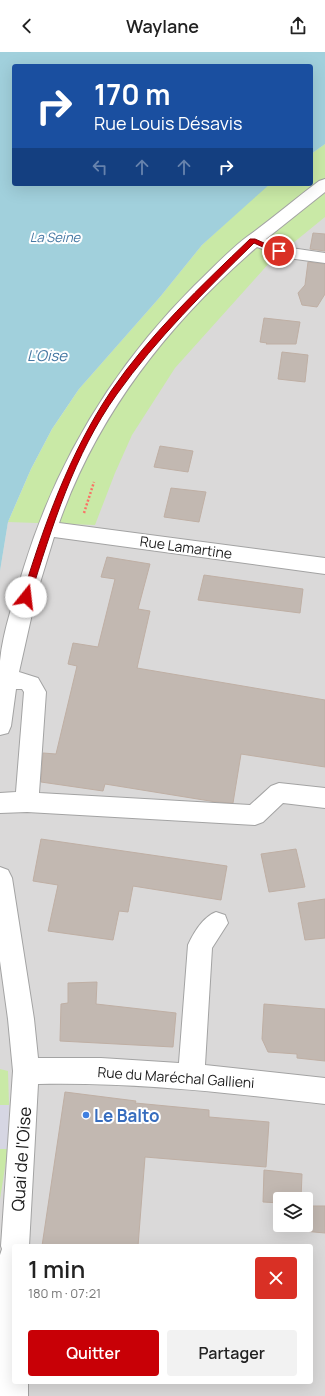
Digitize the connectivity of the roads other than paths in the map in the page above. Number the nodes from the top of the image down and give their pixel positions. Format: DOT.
graph roads {
  1 [pos="325,184"];
  2 [pos="253,240"];
  3 [pos="325,258"];
  4 [pos="47,529"];
  5 [pos="325,566"];
  6 [pos="7,681"];
  7 [pos="0,726"];
  8 [pos="325,798"];
  9 [pos="27,802"];
  10 [pos="0,803"];
  11 [pos="0,878"];
  12 [pos="216,923"];
  13 [pos="26,1071"];
  14 [pos="191,1076"];
  15 [pos="325,1091"];
  16 [pos="15,1244"];
  17 [pos="13,1384"];
  18 [pos="13,1396"];
  1 -- 2 [label="street"];
  2 -- 3 [label="street"];
  2 -- 4 [label="street"];
  4 -- 5 [label="street, Rue Lamartine"];
  4 -- 6 [label="street"];
  6 -- 7 [label="street"];
  6 -- 9 [label="street"];
  8 -- 9 [label="street"];
  9 -- 10 [label="street"];
  11 -- 13 [label="street, Quai de l'Oise"];
  12 -- 14 [label="street"];
  13 -- 14 [label="street, Rue du Maréchal Gallieni"];
  13 -- 16 [label="street, Quai de l'Oise"];
  14 -- 15 [label="street, Rue du Maréchal Gallieni"];
  17 -- 18 [label="street"];
}
